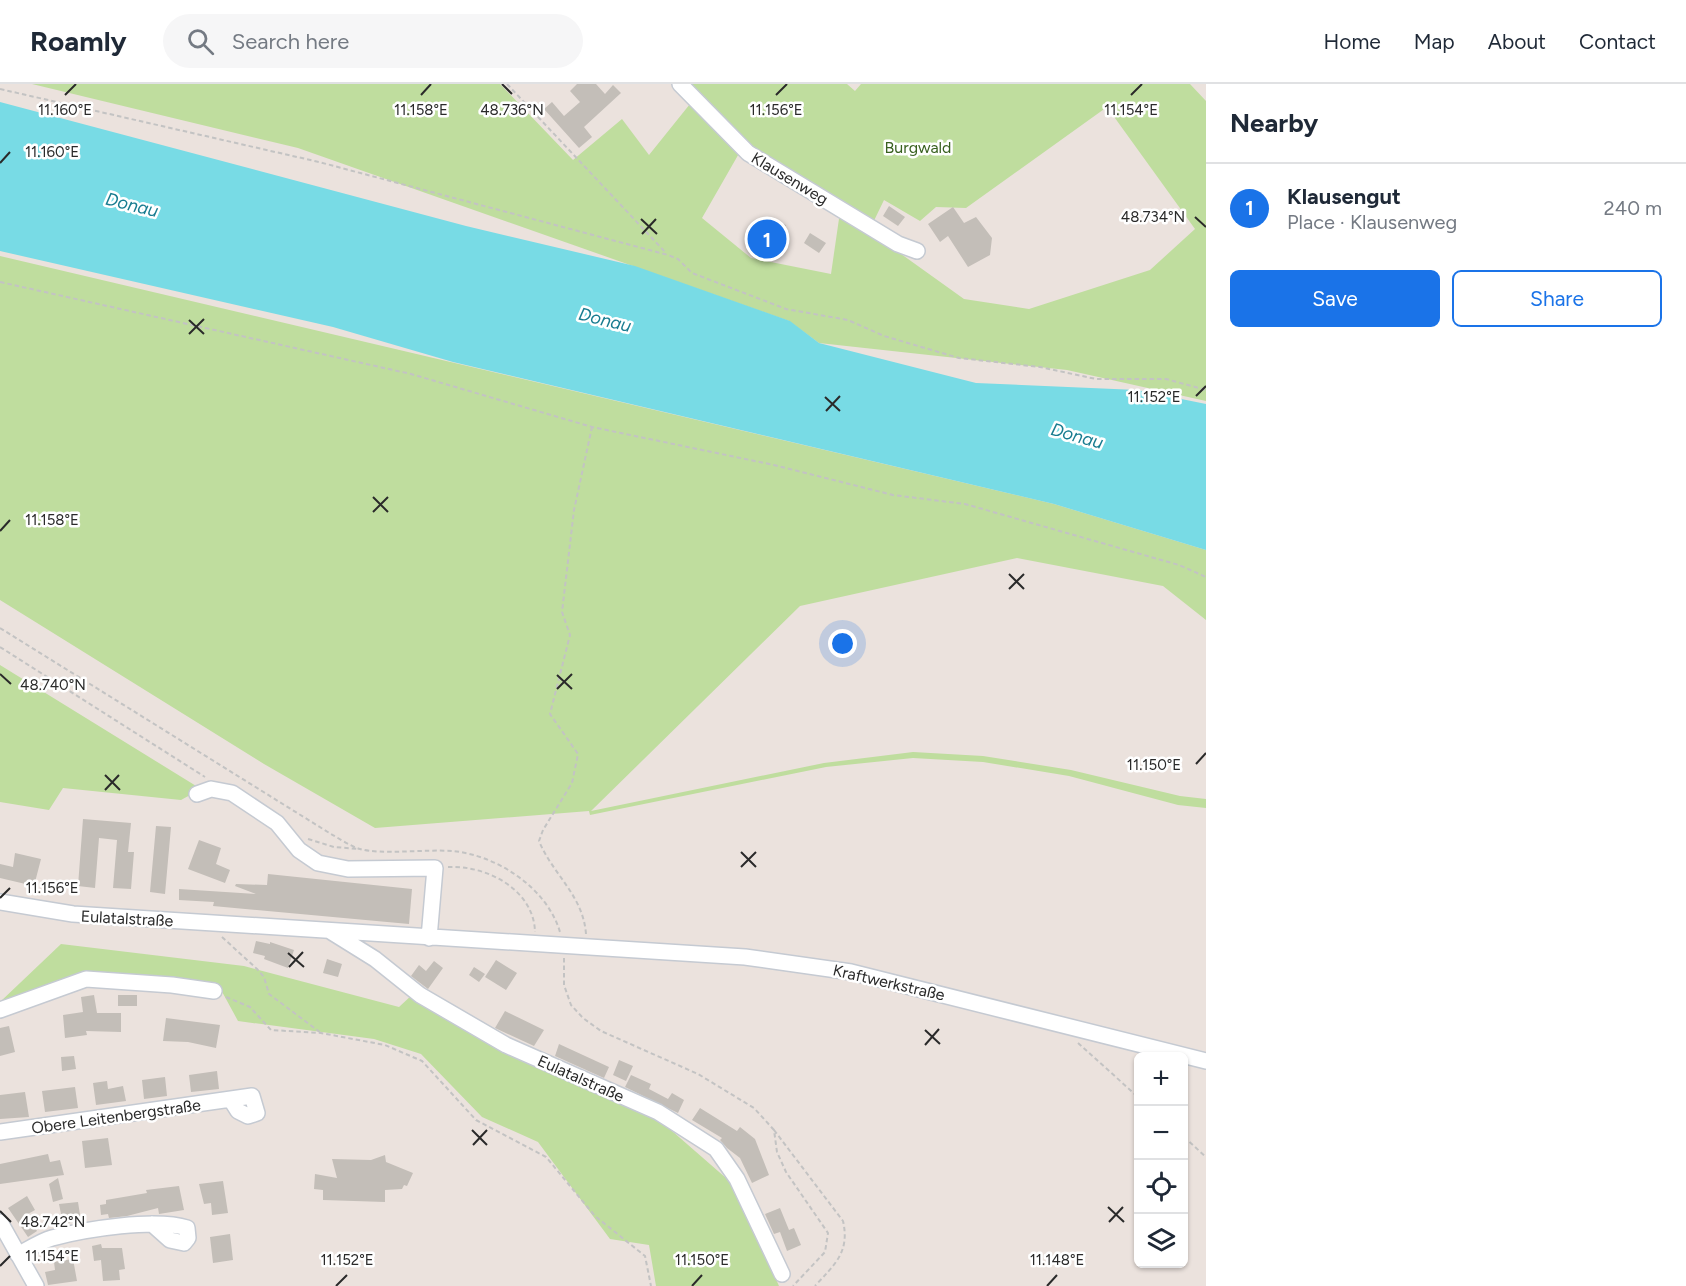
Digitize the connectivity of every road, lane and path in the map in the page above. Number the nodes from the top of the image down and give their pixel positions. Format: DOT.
graph roads {
  1 [pos="508,84"];
  2 [pos="680,84"];
  3 [pos="0,89"];
  4 [pos="917,250"];
  5 [pos="668,255"];
  6 [pos="0,284"];
  7 [pos="1206,390"];
  8 [pos="592,427"];
  9 [pos="1206,577"];
  10 [pos="0,628"];
  11 [pos="0,647"];
  12 [pos="225,791"];
  13 [pos="197,794"];
  14 [pos="287,833"];
  15 [pos="360,849"];
  16 [pos="435,868"];
  17 [pos="0,902"];
  18 [pos="211,922"];
  19 [pos="328,929"];
  20 [pos="429,938"];
  21 [pos="535,944"];
  22 [pos="564,946"];
  23 [pos="585,946"];
  24 [pos="214,991"];
  25 [pos="0,1010"];
  26 [pos="321,1033"];
  27 [pos="1078,1043"];
  28 [pos="1206,1061"];
  29 [pos="1134,1093"];
  30 [pos="231,1100"];
  31 [pos="774,1130"];
  32 [pos="0,1132"];
  33 [pos="1188,1141"];
  34 [pos="1206,1157"];
  35 [pos="152,1224"];
  36 [pos="2,1229"];
  37 [pos="18,1255"];
  38 [pos="782,1274"];
  39 [pos="36,1286"];
  40 [pos="651,1286"];
  41 [pos="794,1286"];
  42 [pos="816,1286"];
  1 -- 5 [label="path"];
  2 -- 4 [label="street, Klausenweg"];
  3 -- 5 [label="path"];
  5 -- 7 [label="path"];
  6 -- 8 [label="path"];
  8 -- 9 [label="path"];
  8 -- 23 [label="path"];
  10 -- 15 [label="path"];
  11 -- 12 [label="path"];
  12 -- 13 [label="street"];
  12 -- 14 [label="street"];
  14 -- 15 [label="path"];
  14 -- 16 [label="street"];
  15 -- 22 [label="path"];
  16 -- 20 [label="street"];
  16 -- 21 [label="path"];
  17 -- 18 [label="street, Eulatalstraße"];
  18 -- 19 [label="street, Eulatalstraße"];
  18 -- 26 [label="path"];
  19 -- 20 [label="street, Eulatalstraße"];
  19 -- 38 [label="street, Eulatalstraße"];
  20 -- 21 [label="street, Eulatalstraße"];
  21 -- 22 [label="street, Eulatalstraße"];
  22 -- 23 [label="street, Kraftwerkstraße"];
  22 -- 31 [label="path"];
  23 -- 28 [label="street, Kraftwerkstraße"];
  24 -- 25 [label="street"];
  24 -- 26 [label="path"];
  26 -- 40 [label="path"];
  27 -- 29 [label="path"];
  30 -- 32 [label="street, Obere Leitenbergstraße"];
  31 -- 41 [label="path"];
  31 -- 42 [label="path"];
  33 -- 34 [label="path"];
  35 -- 37 [label="street"];
  36 -- 37 [label="street"];
  37 -- 39 [label="street"];
}
